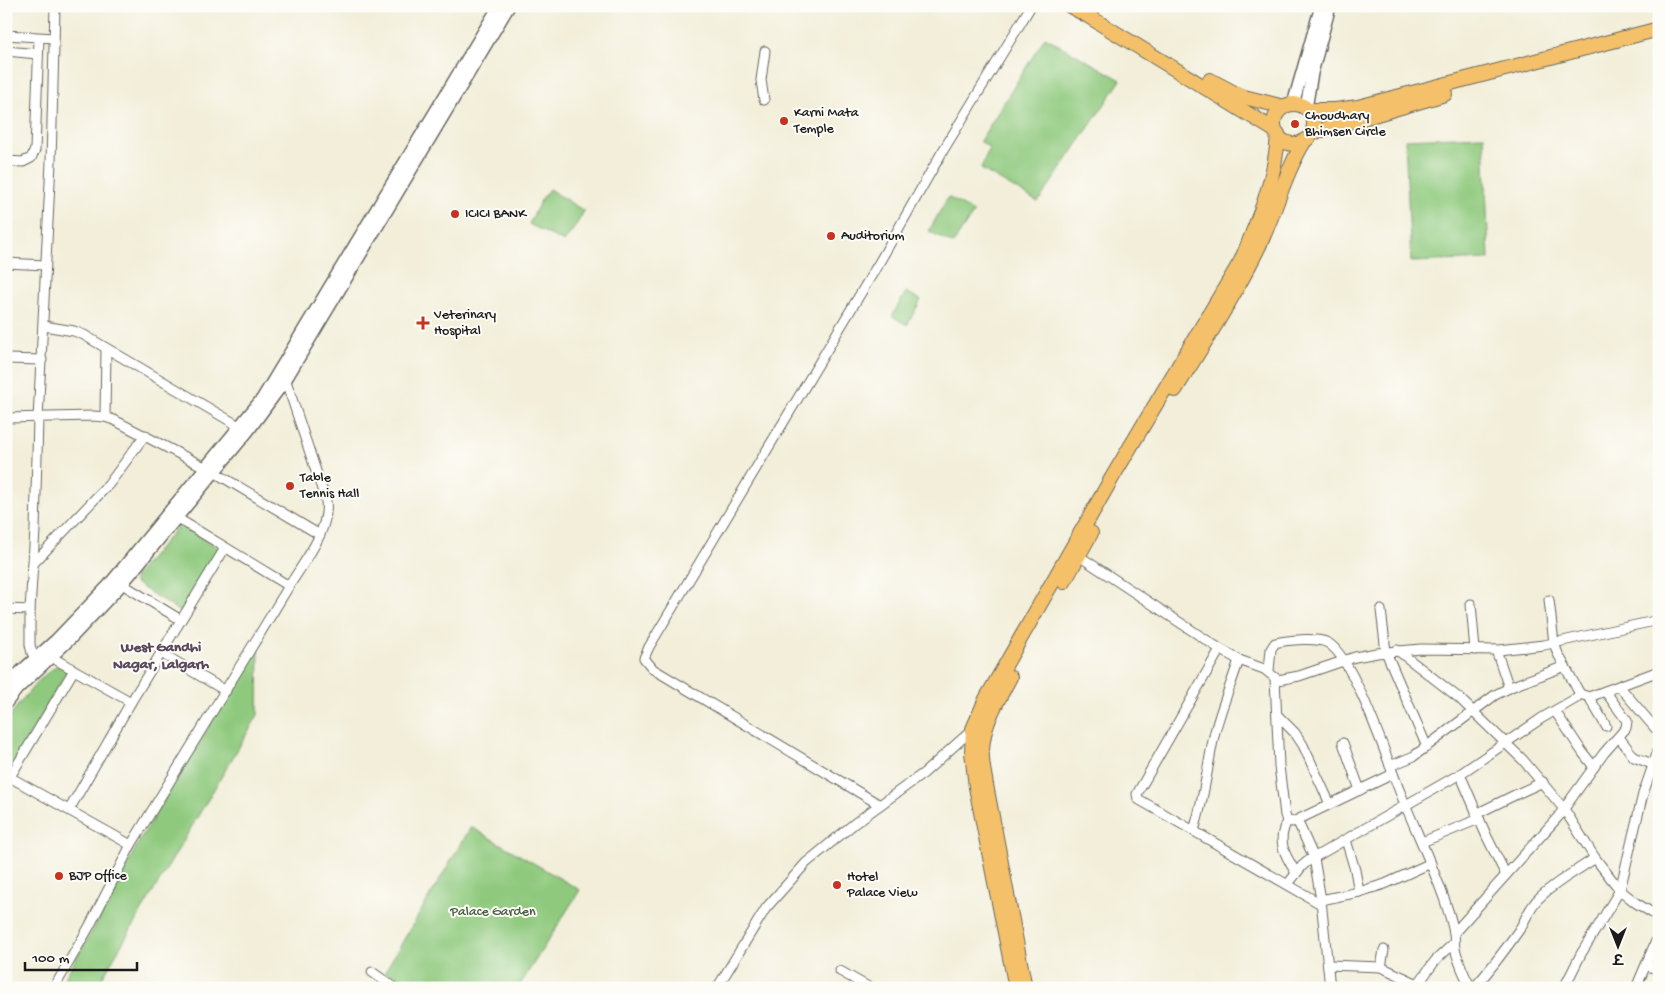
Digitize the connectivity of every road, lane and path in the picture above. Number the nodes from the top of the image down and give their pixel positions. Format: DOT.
graph roads {
  1 [pos="55,6"];
  2 [pos="499,6"];
  3 [pos="509,6"];
  4 [pos="1031,6"];
  5 [pos="1070,6"];
  6 [pos="1088,6"];
  7 [pos="1320,6"];
  8 [pos="1330,6"];
  9 [pos="1659,29"];
  10 [pos="6,35"];
  11 [pos="39,38"];
  12 [pos="54,38"];
  13 [pos="1659,38"];
  14 [pos="6,51"];
  15 [pos="765,52"];
  16 [pos="38,54"];
  17 [pos="764,100"];
  18 [pos="1298,107"];
  19 [pos="1277,133"];
  20 [pos="1308,136"];
  21 [pos="6,161"];
  22 [pos="6,264"];
  23 [pos="45,265"];
  24 [pos="44,326"];
  25 [pos="106,349"];
  26 [pos="6,358"];
  27 [pos="42,360"];
  28 [pos="284,373"];
  29 [pos="105,417"];
  30 [pos="6,418"];
  31 [pos="38,419"];
  32 [pos="244,429"];
  33 [pos="145,435"];
  34 [pos="210,470"];
  35 [pos="177,518"];
  36 [pos="320,535"];
  37 [pos="226,548"];
  38 [pos="1079,556"];
  39 [pos="33,564"];
  40 [pos="122,584"];
  41 [pos="290,586"];
  42 [pos="1549,600"];
  43 [pos="1470,604"];
  44 [pos="6,609"];
  45 [pos="30,610"];
  46 [pos="1380,610"];
  47 [pos="181,620"];
  48 [pos="1659,620"];
  49 [pos="1554,642"];
  50 [pos="1220,649"];
  51 [pos="1397,650"];
  52 [pos="1475,650"];
  53 [pos="1496,650"];
  54 [pos="1386,652"];
  55 [pos="161,653"];
  56 [pos="51,657"];
  57 [pos="1239,660"];
  58 [pos="1343,661"];
  59 [pos="38,662"];
  60 [pos="1565,666"];
  61 [pos="74,670"];
  62 [pos="1659,670"];
  63 [pos="12,674"];
  64 [pos="1272,675"];
  65 [pos="31,676"];
  66 [pos="1619,686"];
  67 [pos="6,688"];
  68 [pos="1509,688"];
  69 [pos="226,691"];
  70 [pos="1605,691"];
  71 [pos="1584,695"];
  72 [pos="131,702"];
  73 [pos="6,703"];
  74 [pos="1555,711"];
  75 [pos="1474,712"];
  76 [pos="1277,715"];
  77 [pos="1606,726"];
  78 [pos="973,729"];
  79 [pos="1659,730"];
  80 [pos="1619,737"];
  81 [pos="1343,742"];
  82 [pos="1505,743"];
  83 [pos="1426,747"];
  84 [pos="1659,748"];
  85 [pos="1652,764"];
  86 [pos="1594,767"];
  87 [pos="1391,770"];
  88 [pos="1460,774"];
  89 [pos="8,776"];
  90 [pos="1543,782"];
  91 [pos="1360,790"];
  92 [pos="1330,804"];
  93 [pos="880,805"];
  94 [pos="1406,806"];
  95 [pos="1564,809"];
  96 [pos="69,810"];
  97 [pos="1477,816"];
  98 [pos="1298,820"];
  99 [pos="1287,821"];
  100 [pos="1194,830"];
  101 [pos="1346,840"];
  102 [pos="1422,842"];
  103 [pos="131,845"];
  104 [pos="1314,858"];
  105 [pos="1595,858"];
  106 [pos="1431,863"];
  107 [pos="1296,873"];
  108 [pos="1506,875"];
  109 [pos="1288,884"];
  110 [pos="1620,890"];
  111 [pos="1359,892"];
  112 [pos="1321,902"];
  113 [pos="1659,917"];
  114 [pos="1454,933"];
  115 [pos="1659,934"];
  116 [pos="1454,943"];
  117 [pos="1384,950"];
  118 [pos="1646,965"];
  119 [pos="1328,966"];
  120 [pos="1381,967"];
  121 [pos="1659,970"];
  122 [pos="372,972"];
  123 [pos="840,972"];
  124 [pos="1416,986"];
  125 [pos="54,988"];
  126 [pos="396,988"];
  127 [pos="717,988"];
  128 [pos="870,988"];
  129 [pos="1016,988"];
  130 [pos="1025,988"];
  131 [pos="1330,988"];
  132 [pos="1472,988"];
  133 [pos="1564,988"];
  134 [pos="1636,988"];
  1 -- 12 [label="street"];
  2 -- 28 [label="street"];
  3 -- 28 [label="street"];
  4 -- 93 [label="street"];
  5 -- 19 [label="main road"];
  6 -- 18 [label="main road"];
  7 -- 18 [label="street"];
  8 -- 18 [label="street"];
  9 -- 18 [label="main road"];
  10 -- 11 [label="street"];
  11 -- 12 [label="street"];
  11 -- 16 [label="street"];
  12 -- 23 [label="street"];
  13 -- 20 [label="main road"];
  14 -- 16 [label="street"];
  15 -- 17 [label="street"];
  16 -- 21 [label="street"];
  18 -- 19 [label="main road"];
  18 -- 20 [label="main road"];
  19 -- 20 [label="main road"];
  19 -- 78 [label="main road"];
  20 -- 38 [label="main road"];
  22 -- 23 [label="street"];
  23 -- 24 [label="street"];
  24 -- 25 [label="street"];
  24 -- 27 [label="street"];
  25 -- 29 [label="street"];
  25 -- 32 [label="street"];
  26 -- 27 [label="street"];
  27 -- 31 [label="street"];
  28 -- 32 [label="street"];
  28 -- 36 [label="street"];
  29 -- 31 [label="street"];
  29 -- 33 [label="street"];
  30 -- 31 [label="street"];
  31 -- 39 [label="street"];
  32 -- 34 [label="street"];
  33 -- 34 [label="street"];
  33 -- 39 [label="street"];
  34 -- 35 [label="street"];
  34 -- 36 [label="street"];
  34 -- 59 [label="street"];
  35 -- 37 [label="street"];
  35 -- 40 [label="street"];
  36 -- 41 [label="street"];
  37 -- 41 [label="street"];
  37 -- 47 [label="street"];
  38 -- 50 [label="street"];
  38 -- 130 [label="main road"];
  39 -- 45 [label="street"];
  40 -- 47 [label="street"];
  40 -- 56 [label="street"];
  41 -- 69 [label="street"];
  42 -- 49 [label="street"];
  43 -- 52 [label="street"];
  44 -- 45 [label="street"];
  45 -- 59 [label="street"];
  46 -- 54 [label="street"];
  47 -- 55 [label="street"];
  48 -- 49 [label="street"];
  49 -- 53 [label="street"];
  49 -- 60 [label="street"];
  50 -- 57 [label="street"];
  50 -- 100 [label="street"];
  51 -- 52 [label="street"];
  51 -- 54 [label="street"];
  51 -- 75 [label="street"];
  52 -- 53 [label="street"];
  53 -- 68 [label="street"];
  54 -- 58 [label="street"];
  54 -- 83 [label="street"];
  55 -- 69 [label="street"];
  55 -- 72 [label="street"];
  56 -- 59 [label="street"];
  56 -- 61 [label="street"];
  57 -- 64 [label="street"];
  57 -- 100 [label="street"];
  58 -- 64 [label="street"];
  58 -- 64 [label="street"];
  58 -- 87 [label="street"];
  59 -- 63 [label="street"];
  59 -- 65 [label="street"];
  60 -- 68 [label="street"];
  60 -- 71 [label="street"];
  61 -- 72 [label="street"];
  61 -- 89 [label="street"];
  62 -- 66 [label="street"];
  63 -- 65 [label="street"];
  63 -- 67 [label="street"];
  64 -- 76 [label="street"];
  65 -- 73 [label="street"];
  66 -- 70 [label="street"];
  66 -- 79 [label="street"];
  68 -- 75 [label="street"];
  69 -- 103 [label="street"];
  70 -- 71 [label="street"];
  70 -- 80 [label="street"];
  71 -- 74 [label="street"];
  71 -- 77 [label="street"];
  72 -- 96 [label="street"];
  74 -- 82 [label="street"];
  74 -- 86 [label="street"];
  75 -- 82 [label="street"];
  75 -- 83 [label="street"];
  76 -- 92 [label="street"];
  76 -- 99 [label="street"];
  78 -- 93 [label="street"];
  78 -- 129 [label="main road"];
  80 -- 85 [label="street"];
  80 -- 86 [label="street"];
  81 -- 91 [label="street"];
  82 -- 88 [label="street"];
  82 -- 90 [label="street"];
  83 -- 87 [label="street"];
  84 -- 85 [label="street"];
  85 -- 110 [label="street"];
  86 -- 95 [label="street"];
  87 -- 91 [label="street"];
  87 -- 94 [label="street"];
  88 -- 94 [label="street"];
  88 -- 97 [label="street"];
  89 -- 96 [label="street"];
  90 -- 95 [label="street"];
  90 -- 97 [label="street"];
  91 -- 92 [label="street"];
  92 -- 98 [label="street"];
  93 -- 127 [label="street"];
  94 -- 101 [label="street"];
  94 -- 102 [label="street"];
  95 -- 105 [label="street"];
  95 -- 108 [label="street"];
  96 -- 103 [label="street"];
  97 -- 102 [label="street"];
  97 -- 108 [label="street"];
  98 -- 99 [label="street"];
  98 -- 104 [label="street"];
  99 -- 107 [label="street"];
  100 -- 109 [label="street"];
  101 -- 104 [label="street"];
  101 -- 111 [label="street"];
  102 -- 106 [label="street"];
  103 -- 125 [label="street"];
  104 -- 107 [label="street"];
  104 -- 112 [label="street"];
  105 -- 110 [label="street"];
  105 -- 132 [label="street"];
  106 -- 111 [label="street"];
  106 -- 114 [label="street"];
  107 -- 109 [label="street"];
  108 -- 114 [label="street"];
  109 -- 112 [label="street"];
  110 -- 113 [label="street"];
  110 -- 133 [label="street"];
  111 -- 112 [label="street"];
  112 -- 119 [label="street"];
  114 -- 116 [label="street"];
  115 -- 118 [label="street"];
  116 -- 124 [label="street"];
  116 -- 132 [label="street"];
  117 -- 120 [label="street"];
  118 -- 121 [label="street"];
  118 -- 134 [label="street"];
  119 -- 120 [label="street"];
  119 -- 131 [label="street"];
  120 -- 124 [label="street"];
  122 -- 126 [label="street"];
  123 -- 128 [label="street"];
}
